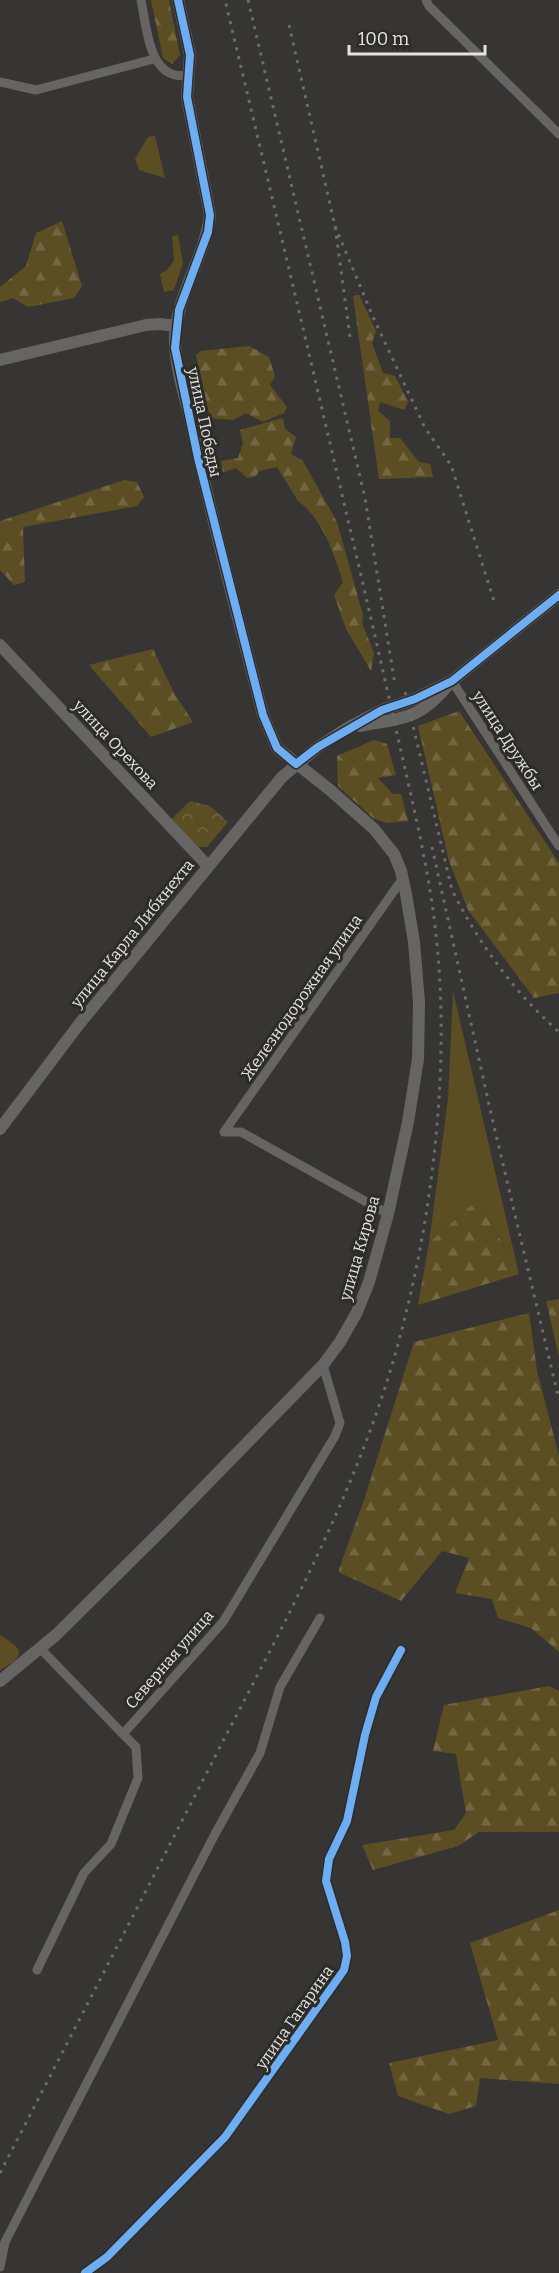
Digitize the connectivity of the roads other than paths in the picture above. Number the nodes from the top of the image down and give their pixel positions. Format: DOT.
graph roads {
  1 [pos="141,0"];
  2 [pos="178,0"];
  3 [pos="426,0"];
  4 [pos="154,59"];
  5 [pos="190,75"];
  6 [pos="0,81"];
  7 [pos="559,134"];
  8 [pos="176,326"];
  9 [pos="0,360"];
  10 [pos="559,595"];
  11 [pos="0,645"];
  12 [pos="452,681"];
  13 [pos="296,764"];
  14 [pos="559,846"];
  15 [pos="207,865"];
  16 [pos="403,878"];
  17 [pos="0,1129"];
  18 [pos="388,1214"];
  19 [pos="323,1365"];
  20 [pos="320,1618"];
  21 [pos="40,1648"];
  22 [pos="401,1650"];
  23 [pos="0,1681"];
  24 [pos="123,1734"];
  25 [pos="37,1970"];
  26 [pos="0,2267"];
  27 [pos="86,2273"];
  1 -- 4 [label="street"];
  2 -- 5 [label="street, улица Победы"];
  3 -- 7 [label="street"];
  4 -- 5 [label="street"];
  4 -- 6 [label="street"];
  5 -- 8 [label="street, улица Победы"];
  8 -- 9 [label="street"];
  8 -- 13 [label="street, улица Победы"];
  10 -- 12 [label="street"];
  11 -- 15 [label="street, улица Орехова"];
  12 -- 13 [label="street, улица Карла Либкнехта"];
  12 -- 14 [label="street, улица Дружбы"];
  13 -- 15 [label="street, улица Карла Либкнехта"];
  13 -- 16 [label="street, улица Кирова"];
  15 -- 17 [label="street, улица Карла Либкнехта"];
  16 -- 18 [label="street, улица Кирова"];
  16 -- 18 [label="street, Железнодорожная улица"];
  18 -- 19 [label="street, улица Кирова"];
  19 -- 21 [label="street, улица Кирова"];
  19 -- 24 [label="street, Северная улица"];
  20 -- 26 [label="street"];
  21 -- 23 [label="street, улица Кирова"];
  21 -- 24 [label="street"];
  22 -- 27 [label="street, улица Гагарина"];
  24 -- 25 [label="street, Северная улица"];
}
